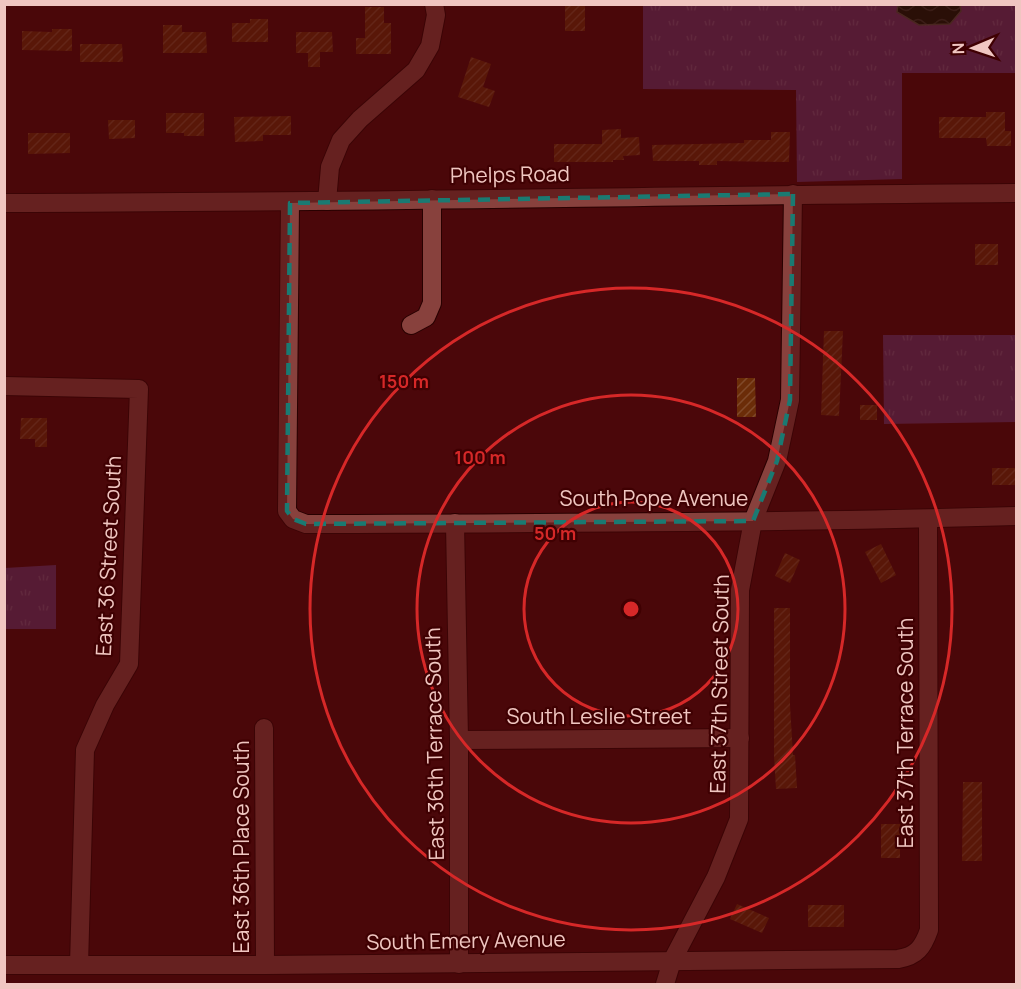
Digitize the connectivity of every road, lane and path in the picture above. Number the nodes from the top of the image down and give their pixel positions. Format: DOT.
graph roads {
  1 [pos="434,4"];
  2 [pos="1017,193"];
  3 [pos="793,194"];
  4 [pos="432,199"];
  5 [pos="327,201"];
  6 [pos="4,203"];
  7 [pos="290,203"];
  8 [pos="411,325"];
  9 [pos="4,386"];
  10 [pos="1017,516"];
  11 [pos="928,519"];
  12 [pos="753,521"];
  13 [pos="455,523"];
  14 [pos="264,728"];
  15 [pos="740,738"];
  16 [pos="459,740"];
  17 [pos="923,946"];
  18 [pos="672,961"];
  19 [pos="459,964"];
  20 [pos="4,965"];
  21 [pos="80,965"];
  22 [pos="266,965"];
  23 [pos="665,984"];
  1 -- 5 [label="street"];
  2 -- 3 [label="street, Phelps Road"];
  3 -- 4 [label="street, Phelps Road"];
  3 -- 12 [label="street, East 37th Street South"];
  4 -- 5 [label="street, Phelps Road"];
  4 -- 8 [label="street"];
  5 -- 7 [label="street, Phelps Road"];
  6 -- 7 [label="street, Phelps Road"];
  7 -- 13 [label="street, South Pope Avenue"];
  9 -- 21 [label="street, East 36 Street South"];
  10 -- 11 [label="street, South Pope Avenue"];
  11 -- 12 [label="street, South Pope Avenue"];
  11 -- 17 [label="street, East 37th Terrace South"];
  12 -- 13 [label="street, South Pope Avenue"];
  12 -- 15 [label="street, East 37th Street South"];
  13 -- 16 [label="street, East 36th Terrace South"];
  14 -- 22 [label="street, East 36th Place South"];
  15 -- 16 [label="street, South Leslie Street"];
  15 -- 18 [label="street, East 37th Street South"];
  16 -- 19 [label="street, East 36th Terrace South"];
  17 -- 18 [label="street, South Emery Avenue"];
  18 -- 19 [label="street, South Emery Avenue"];
  18 -- 23 [label="street, East 37th Street South"];
  19 -- 22 [label="street, South Emery Avenue"];
  20 -- 21 [label="street, South Emery Avenue"];
  21 -- 22 [label="street, South Emery Avenue"];
}
